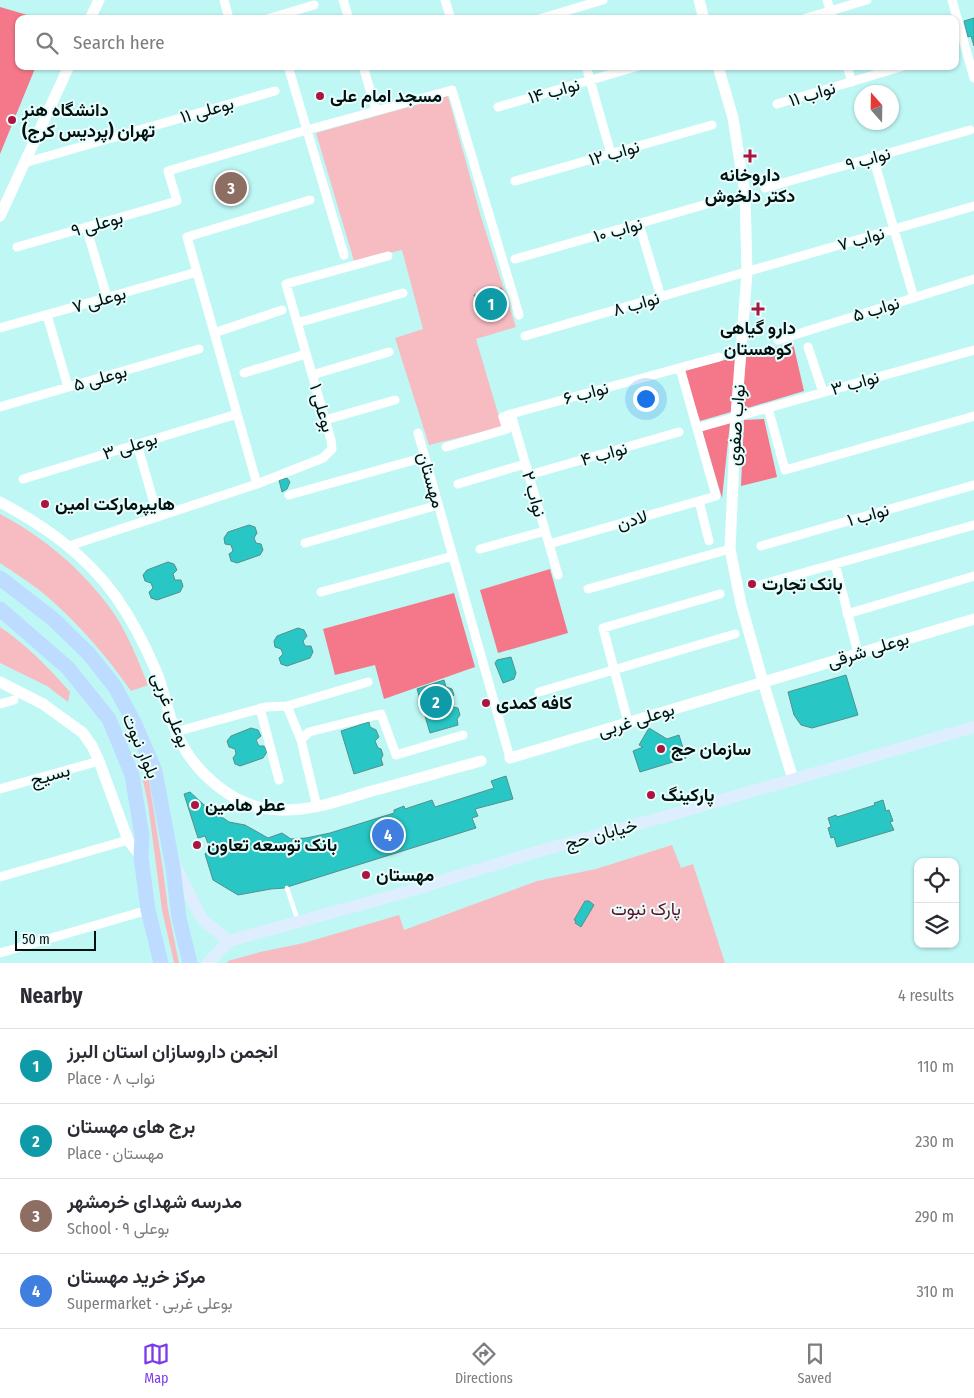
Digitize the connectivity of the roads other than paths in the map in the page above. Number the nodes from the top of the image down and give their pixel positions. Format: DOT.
graph roads {
  1 [pos="99,0"];
  2 [pos="224,0"];
  3 [pos="343,0"];
  4 [pos="445,0"];
  5 [pos="603,0"];
  6 [pos="699,0"];
  7 [pos="827,0"];
  8 [pos="867,0"];
  9 [pos="952,0"];
  10 [pos="314,6"];
  11 [pos="571,14"];
  12 [pos="92,15"];
  13 [pos="228,15"];
  14 [pos="281,15"];
  15 [pos="348,15"];
  16 [pos="450,15"];
  17 [pos="703,15"];
  18 [pos="832,15"];
  19 [pos="956,15"];
  20 [pos="959,25"];
  21 [pos="67,70"];
  22 [pos="289,70"];
  23 [pos="364,70"];
  24 [pos="587,70"];
  25 [pos="625,70"];
  26 [pos="719,70"];
  27 [pos="848,70"];
  28 [pos="891,70"];
  29 [pos="974,78"];
  30 [pos="590,80"];
  31 [pos="852,82"];
  32 [pos="274,91"];
  33 [pos="777,104"];
  34 [pos="498,107"];
  35 [pos="376,110"];
  36 [pos="712,124"];
  37 [pos="307,130"];
  38 [pos="970,130"];
  39 [pos="611,154"];
  40 [pos="873,158"];
  41 [pos="24,163"];
  42 [pos="515,181"];
  43 [pos="765,188"];
  44 [pos="310,200"];
  45 [pos="721,200"];
  46 [pos="974,206"];
  47 [pos="0,216"];
  48 [pos="639,224"];
  49 [pos="86,227"];
  50 [pos="894,230"];
  51 [pos="17,247"];
  52 [pos="344,255"];
  53 [pos="388,256"];
  54 [pos="515,259"];
  55 [pos="197,272"];
  56 [pos="748,272"];
  57 [pos="974,279"];
  58 [pos="403,293"];
  59 [pos="107,297"];
  60 [pos="660,297"];
  61 [pos="914,298"];
  62 [pos="282,310"];
  63 [pos="47,315"];
  64 [pos="519,315"];
  65 [pos="298,323"];
  66 [pos="0,328"];
  67 [pos="214,333"];
  68 [pos="525,336"];
  69 [pos="778,340"];
  70 [pos="808,347"];
  71 [pos="200,349"];
  72 [pos="974,350"];
  73 [pos="389,352"];
  74 [pos="306,354"];
  75 [pos="719,357"];
  76 [pos="680,368"];
  77 [pos="244,373"];
  78 [pos="312,376"];
  79 [pos="68,387"];
  80 [pos="823,392"];
  81 [pos="395,400"];
  82 [pos="0,407"];
  83 [pos="768,408"];
  84 [pos="237,414"];
  85 [pos="511,414"];
  86 [pos="736,416"];
  87 [pos="974,416"];
  88 [pos="325,420"];
  89 [pos="697,428"];
  90 [pos="679,432"];
  91 [pos="418,433"];
  92 [pos="137,444"];
  93 [pos="446,447"];
  94 [pos="425,457"];
  95 [pos="525,464"];
  96 [pos="528,475"];
  97 [pos="22,478"];
  98 [pos="257,484"];
  99 [pos="458,484"];
  100 [pos="974,485"];
  101 [pos="289,495"];
  102 [pos="699,501"];
  103 [pos="0,502"];
  104 [pos="438,505"];
  105 [pos="158,517"];
  106 [pos="974,525"];
  107 [pos="544,531"];
  108 [pos="709,541"];
  109 [pos="305,543"];
  110 [pos="548,544"];
  111 [pos="69,546"];
  112 [pos="761,546"];
  113 [pos="480,549"];
  114 [pos="730,549"];
  115 [pos="453,556"];
  116 [pos="835,564"];
  117 [pos="558,575"];
  118 [pos="974,576"];
  119 [pos="0,578"];
  120 [pos="760,585"];
  121 [pos="588,589"];
  122 [pos="321,592"];
  123 [pos="720,594"];
  124 [pos="0,609"];
  125 [pos="847,614"];
  126 [pos="974,618"];
  127 [pos="735,634"];
  128 [pos="858,653"];
  129 [pos="614,670"];
  130 [pos="0,682"];
  131 [pos="368,682"];
  132 [pos="763,682"];
  133 [pos="539,692"];
  134 [pos="14,700"];
  135 [pos="0,704"];
  136 [pos="287,706"];
  137 [pos="260,708"];
  138 [pos="628,722"];
  139 [pos="974,727"];
  140 [pos="176,732"];
  141 [pos="463,736"];
  142 [pos="302,740"];
  143 [pos="145,746"];
  144 [pos="124,754"];
  145 [pos="510,758"];
  146 [pos="481,760"];
  147 [pos="100,761"];
  148 [pos="155,771"];
  149 [pos="132,776"];
  150 [pos="793,779"];
  151 [pos="279,780"];
  152 [pos="0,790"];
  153 [pos="317,807"];
  154 [pos="128,840"];
  155 [pos="171,855"];
  156 [pos="141,857"];
  157 [pos="0,877"];
  158 [pos="287,888"];
  159 [pos="148,910"];
  160 [pos="298,922"];
  161 [pos="229,941"];
  162 [pos="0,953"];
  163 [pos="161,963"];
  164 [pos="190,963"];
  165 [pos="208,963"];
  1 -- 12 [label="street"];
  2 -- 13 [label="street"];
  3 -- 15 [label="street"];
  4 -- 16 [label="street"];
  5 -- 11 [label="street"];
  6 -- 17 [label="street"];
  7 -- 18 [label="street"];
  8 -- 18 [label="street"];
  9 -- 19 [label="street"];
  10 -- 14 [label="street"];
  20 -- 29 [label="street"];
  21 -- 41 [label="street"];
  22 -- 37 [label="street"];
  23 -- 35 [label="street"];
  24 -- 30 [label="street"];
  25 -- 30 [label="street, نواب ۱۴"];
  26 -- 56 [label="street, نواب صفوی"];
  27 -- 31 [label="street"];
  28 -- 31 [label="street, نواب ۱۱"];
  30 -- 34 [label="street, نواب ۱۴"];
  30 -- 39 [label="street"];
  31 -- 33 [label="street, نواب ۱۱"];
  32 -- 41 [label="street, بوعلی ۱۱"];
  35 -- 37 [label="street"];
  35 -- 64 [label="street"];
  36 -- 39 [label="street, نواب ۱۲"];
  37 -- 49 [label="street, بوعلی ۹"];
  37 -- 52 [label="street"];
  38 -- 40 [label="street, نواب ۹"];
  39 -- 42 [label="street, نواب ۱۲"];
  40 -- 43 [label="street, نواب ۹"];
  40 -- 50 [label="street"];
  41 -- 47 [label="street"];
  44 -- 55 [label="street"];
  45 -- 48 [label="street, نواب ۱۰"];
  46 -- 50 [label="street, نواب ۷"];
  48 -- 54 [label="street, نواب ۱۰"];
  48 -- 60 [label="street"];
  49 -- 51 [label="street, بوعلی ۹"];
  49 -- 59 [label="street"];
  50 -- 56 [label="street, نواب ۷"];
  50 -- 61 [label="street"];
  53 -- 65 [label="street, بوعلی ۱"];
  55 -- 59 [label="street, بوعلی ۷"];
  55 -- 67 [label="street"];
  56 -- 60 [label="street, نواب ۸"];
  56 -- 86 [label="street, نواب صفوی"];
  57 -- 61 [label="street, نواب ۵"];
  58 -- 65 [label="street"];
  59 -- 63 [label="street, بوعلی ۷"];
  60 -- 68 [label="street, نواب ۸"];
  61 -- 69 [label="street, نواب ۵"];
  62 -- 67 [label="street"];
  63 -- 66 [label="street, بوعلی ۷"];
  63 -- 79 [label="street"];
  65 -- 74 [label="street, بوعلی ۱"];
  67 -- 84 [label="street"];
  70 -- 80 [label="street"];
  71 -- 79 [label="street, بوعلی ۵"];
  72 -- 80 [label="street, نواب ۳"];
  73 -- 78 [label="street"];
  74 -- 77 [label="street"];
  74 -- 78 [label="street, بوعلی ۱"];
  75 -- 76 [label="street, نواب ۶"];
  76 -- 85 [label="street, نواب ۶"];
  76 -- 89 [label="street"];
  78 -- 88 [label="street, بوعلی ۱"];
  79 -- 82 [label="street, بوعلی ۵"];
  80 -- 83 [label="street, نواب ۳"];
  81 -- 88 [label="street"];
  83 -- 86 [label="street, نواب ۳"];
  83 -- 87 [label="street"];
  84 -- 92 [label="street, بوعلی ۳"];
  84 -- 98 [label="street"];
  85 -- 93 [label="street"];
  85 -- 95 [label="street, نواب ۲"];
  86 -- 89 [label="street"];
  86 -- 114 [label="street, نواب صفوی"];
  88 -- 98 [label="street, بوعلی ۱"];
  89 -- 102 [label="street, لادن"];
  90 -- 96 [label="street, نواب ۴"];
  91 -- 94 [label="street, مهستان"];
  92 -- 97 [label="street, بوعلی ۳"];
  92 -- 105 [label="street"];
  94 -- 101 [label="street"];
  94 -- 104 [label="street, مهستان"];
  95 -- 96 [label="street, نواب ۲"];
  95 -- 99 [label="street"];
  96 -- 107 [label="street, نواب ۲"];
  98 -- 105 [label="street, بوعلی ۱"];
  100 -- 112 [label="street, نواب ۱"];
  102 -- 108 [label="street"];
  102 -- 110 [label="street, لادن"];
  103 -- 111 [label="street, بوعلی غربی"];
  104 -- 109 [label="street"];
  104 -- 115 [label="street, مهستان"];
  105 -- 111 [label="street, بوعلی ۱"];
  106 -- 116 [label="street"];
  107 -- 110 [label="street, نواب ۲"];
  107 -- 113 [label="street"];
  110 -- 117 [label="street, نواب ۲"];
  111 -- 140 [label="street, بوعلی غربی"];
  114 -- 121 [label="street"];
  114 -- 132 [label="street, نواب صفوی"];
  115 -- 122 [label="street"];
  115 -- 145 [label="street, مهستان"];
  116 -- 120 [label="street"];
  116 -- 125 [label="street"];
  118 -- 125 [label="street"];
  119 -- 143 [label="main road, بلوار نبوت"];
  123 -- 129 [label="street"];
  124 -- 144 [label="main road, بلوار نبوت"];
  125 -- 128 [label="street"];
  126 -- 128 [label="street, بوعلی شرقی"];
  127 -- 129 [label="street"];
  128 -- 132 [label="street, بوعلی شرقی"];
  129 -- 133 [label="street"];
  129 -- 138 [label="street"];
  130 -- 147 [label="street"];
  131 -- 136 [label="street"];
  132 -- 138 [label="street, بوعلی غربی"];
  132 -- 150 [label="street, نواب صفوی"];
  134 -- 135 [label="street"];
  136 -- 137 [label="street"];
  136 -- 142 [label="street"];
  137 -- 140 [label="street"];
  137 -- 151 [label="street"];
  138 -- 145 [label="street, بوعلی غربی"];
  139 -- 150 [label="main road, خیابان حج"];
  140 -- 153 [label="street, بوعلی غربی"];
  141 -- 142 [label="street"];
  142 -- 153 [label="street"];
  143 -- 144 [label="main road"];
  143 -- 148 [label="main road, بلوار نبوت"];
  144 -- 149 [label="main road, بلوار نبوت"];
  146 -- 153 [label="street, بوعلی غربی"];
  147 -- 152 [label="street, بسیج"];
  147 -- 154 [label="street"];
  148 -- 149 [label="main road"];
  148 -- 155 [label="main road, بلوار نبوت"];
  149 -- 156 [label="main road, بلوار نبوت"];
  150 -- 160 [label="main road, خیابان حج"];
  154 -- 156 [label="street"];
  154 -- 157 [label="street"];
  155 -- 161 [label="main road"];
  155 -- 164 [label="main road, بلوار نبوت"];
  156 -- 159 [label="main road, بلوار نبوت"];
  158 -- 160 [label="lane"];
  159 -- 162 [label="street"];
  159 -- 163 [label="main road, بلوار نبوت"];
  160 -- 161 [label="main road, خیابان حج"];
  161 -- 165 [label="main road"];
}
